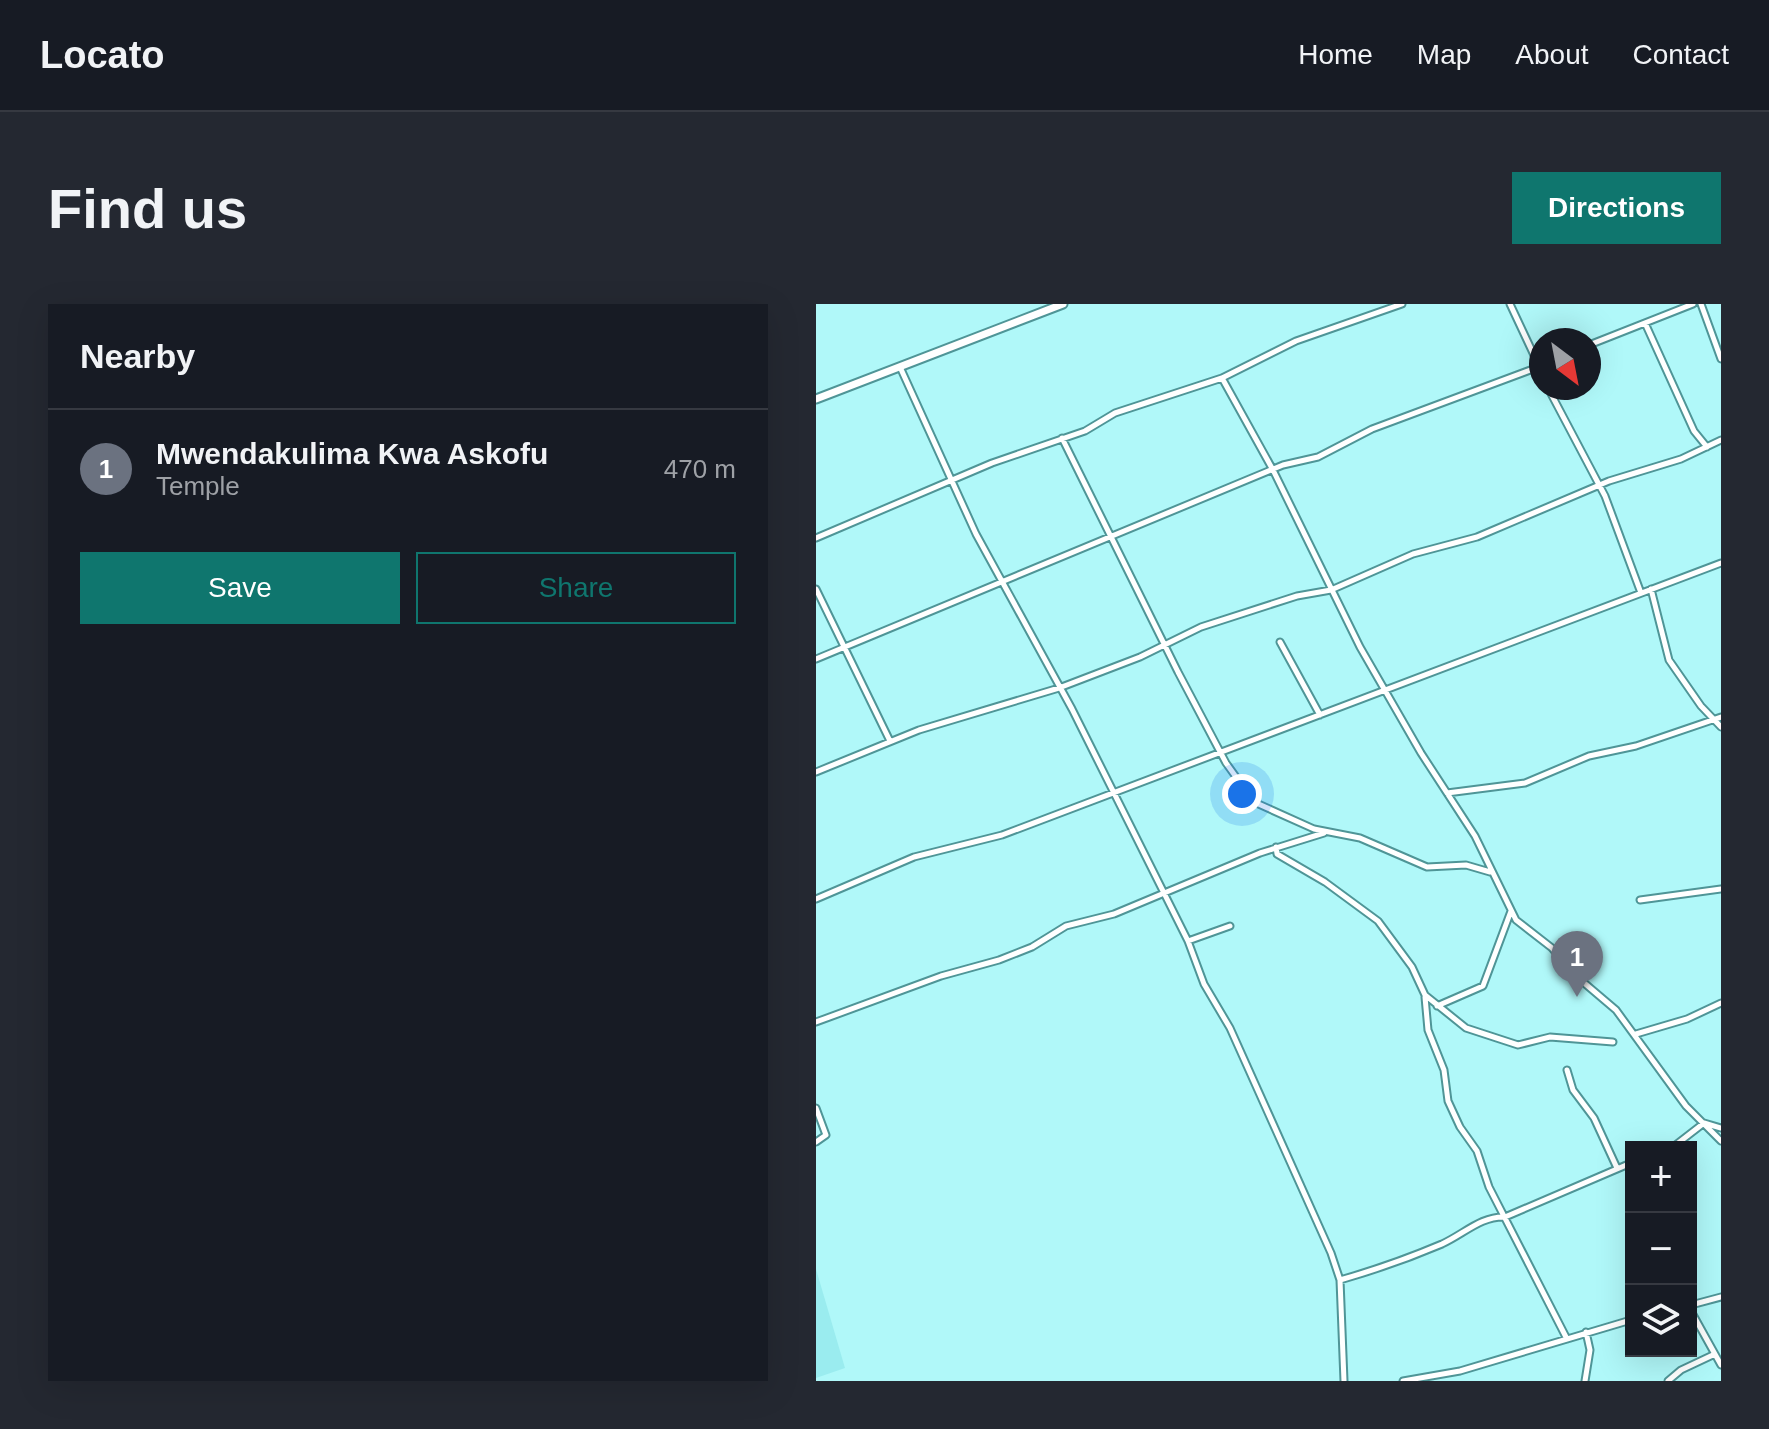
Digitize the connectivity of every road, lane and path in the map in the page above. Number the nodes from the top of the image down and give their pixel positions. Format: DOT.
graph roads {
  1 [pos="1063,304"];
  2 [pos="1402,304"];
  3 [pos="1510,304"];
  4 [pos="1693,304"];
  5 [pos="1701,304"];
  6 [pos="1645,323"];
  7 [pos="1601,340"];
  8 [pos="1529,344"];
  9 [pos="1721,359"];
  10 [pos="900,367"];
  11 [pos="1529,371"];
  12 [pos="1222,378"];
  13 [pos="816,399"];
  14 [pos="1554,400"];
  15 [pos="1062,438"];
  16 [pos="1721,440"];
  17 [pos="1707,447"];
  18 [pos="1273,470"];
  19 [pos="953,482"];
  20 [pos="1599,485"];
  21 [pos="1112,536"];
  22 [pos="816,538"];
  23 [pos="1721,563"];
  24 [pos="1001,583"];
  25 [pos="816,589"];
  26 [pos="1651,589"];
  27 [pos="1331,590"];
  28 [pos="1641,593"];
  29 [pos="1280,642"];
  30 [pos="1166,645"];
  31 [pos="846,648"];
  32 [pos="816,659"];
  33 [pos="1059,688"];
  34 [pos="1385,689"];
  35 [pos="1320,715"];
  36 [pos="1721,717"];
  37 [pos="1712,720"];
  38 [pos="1721,727"];
  39 [pos="890,741"];
  40 [pos="1221,753"];
  41 [pos="816,772"];
  42 [pos="1113,793"];
  43 [pos="1446,793"];
  44 [pos="1329,832"];
  45 [pos="1276,847"];
  46 [pos="1491,872"];
  47 [pos="1721,889"];
  48 [pos="1163,895"];
  49 [pos="816,899"];
  50 [pos="1640,900"];
  51 [pos="1511,911"];
  52 [pos="1230,926"];
  53 [pos="1188,941"];
  54 [pos="1425,995"];
  55 [pos="1721,1003"];
  56 [pos="1437,1006"];
  57 [pos="816,1022"];
  58 [pos="1635,1034"];
  59 [pos="1613,1042"];
  60 [pos="1567,1070"];
  61 [pos="816,1108"];
  62 [pos="1704,1123"];
  63 [pos="1721,1128"];
  64 [pos="1681,1141"];
  65 [pos="1721,1141"];
  66 [pos="816,1142"];
  67 [pos="1625,1165"];
  68 [pos="1618,1168"];
  69 [pos="1505,1217"];
  70 [pos="1340,1280"];
  71 [pos="1721,1297"];
  72 [pos="1697,1303"];
  73 [pos="1625,1322"];
  74 [pos="1697,1322"];
  75 [pos="1586,1332"];
  76 [pos="1567,1339"];
  77 [pos="1715,1354"];
  78 [pos="1721,1365"];
  79 [pos="1344,1381"];
  80 [pos="1403,1381"];
  81 [pos="1585,1381"];
  82 [pos="1668,1381"];
  1 -- 10 [label="street"];
  2 -- 12 [label="street"];
  3 -- 8 [label="street"];
  4 -- 6 [label="street"];
  5 -- 9 [label="street"];
  6 -- 7 [label="street"];
  6 -- 17 [label="street"];
  10 -- 13 [label="street"];
  10 -- 19 [label="street"];
  11 -- 18 [label="street"];
  12 -- 15 [label="street"];
  12 -- 18 [label="street"];
  14 -- 20 [label="street"];
  15 -- 19 [label="street"];
  15 -- 21 [label="street"];
  16 -- 17 [label="street"];
  17 -- 20 [label="street"];
  18 -- 21 [label="street"];
  18 -- 27 [label="street"];
  19 -- 22 [label="street"];
  19 -- 24 [label="street"];
  20 -- 27 [label="street"];
  20 -- 28 [label="street"];
  21 -- 24 [label="street"];
  21 -- 30 [label="street"];
  23 -- 26 [label="street"];
  24 -- 31 [label="street"];
  24 -- 33 [label="street"];
  25 -- 31 [label="street"];
  26 -- 28 [label="street"];
  26 -- 37 [label="street"];
  27 -- 30 [label="street"];
  27 -- 34 [label="street"];
  28 -- 34 [label="street"];
  29 -- 35 [label="street"];
  30 -- 33 [label="street"];
  30 -- 40 [label="street"];
  31 -- 32 [label="street"];
  31 -- 39 [label="street"];
  33 -- 39 [label="street"];
  33 -- 42 [label="street"];
  34 -- 35 [label="street"];
  34 -- 43 [label="street"];
  35 -- 40 [label="street"];
  36 -- 37 [label="street"];
  37 -- 38 [label="street"];
  37 -- 43 [label="street"];
  39 -- 41 [label="street"];
  40 -- 42 [label="street"];
  40 -- 44 [label="street"];
  42 -- 48 [label="street"];
  42 -- 49 [label="street"];
  43 -- 46 [label="street"];
  44 -- 45 [label="street"];
  44 -- 46 [label="street"];
  45 -- 48 [label="street"];
  45 -- 54 [label="street"];
  46 -- 51 [label="street"];
  47 -- 50 [label="street"];
  48 -- 53 [label="street"];
  48 -- 57 [label="street"];
  51 -- 56 [label="street"];
  51 -- 58 [label="street"];
  52 -- 53 [label="street"];
  53 -- 70 [label="street"];
  54 -- 56 [label="street"];
  54 -- 69 [label="street"];
  55 -- 58 [label="street"];
  56 -- 59 [label="street"];
  58 -- 62 [label="street"];
  60 -- 68 [label="street"];
  61 -- 66 [label="street"];
  62 -- 63 [label="street"];
  62 -- 64 [label="street"];
  62 -- 65 [label="street"];
  67 -- 68 [label="street"];
  68 -- 69 [label="street"];
  69 -- 70 [label="street"];
  69 -- 76 [label="street"];
  70 -- 79 [label="street"];
  71 -- 72 [label="street"];
  73 -- 75 [label="street"];
  74 -- 77 [label="street"];
  75 -- 76 [label="street"];
  75 -- 81 [label="street"];
  76 -- 80 [label="street"];
  77 -- 78 [label="street"];
  77 -- 82 [label="street"];
}
